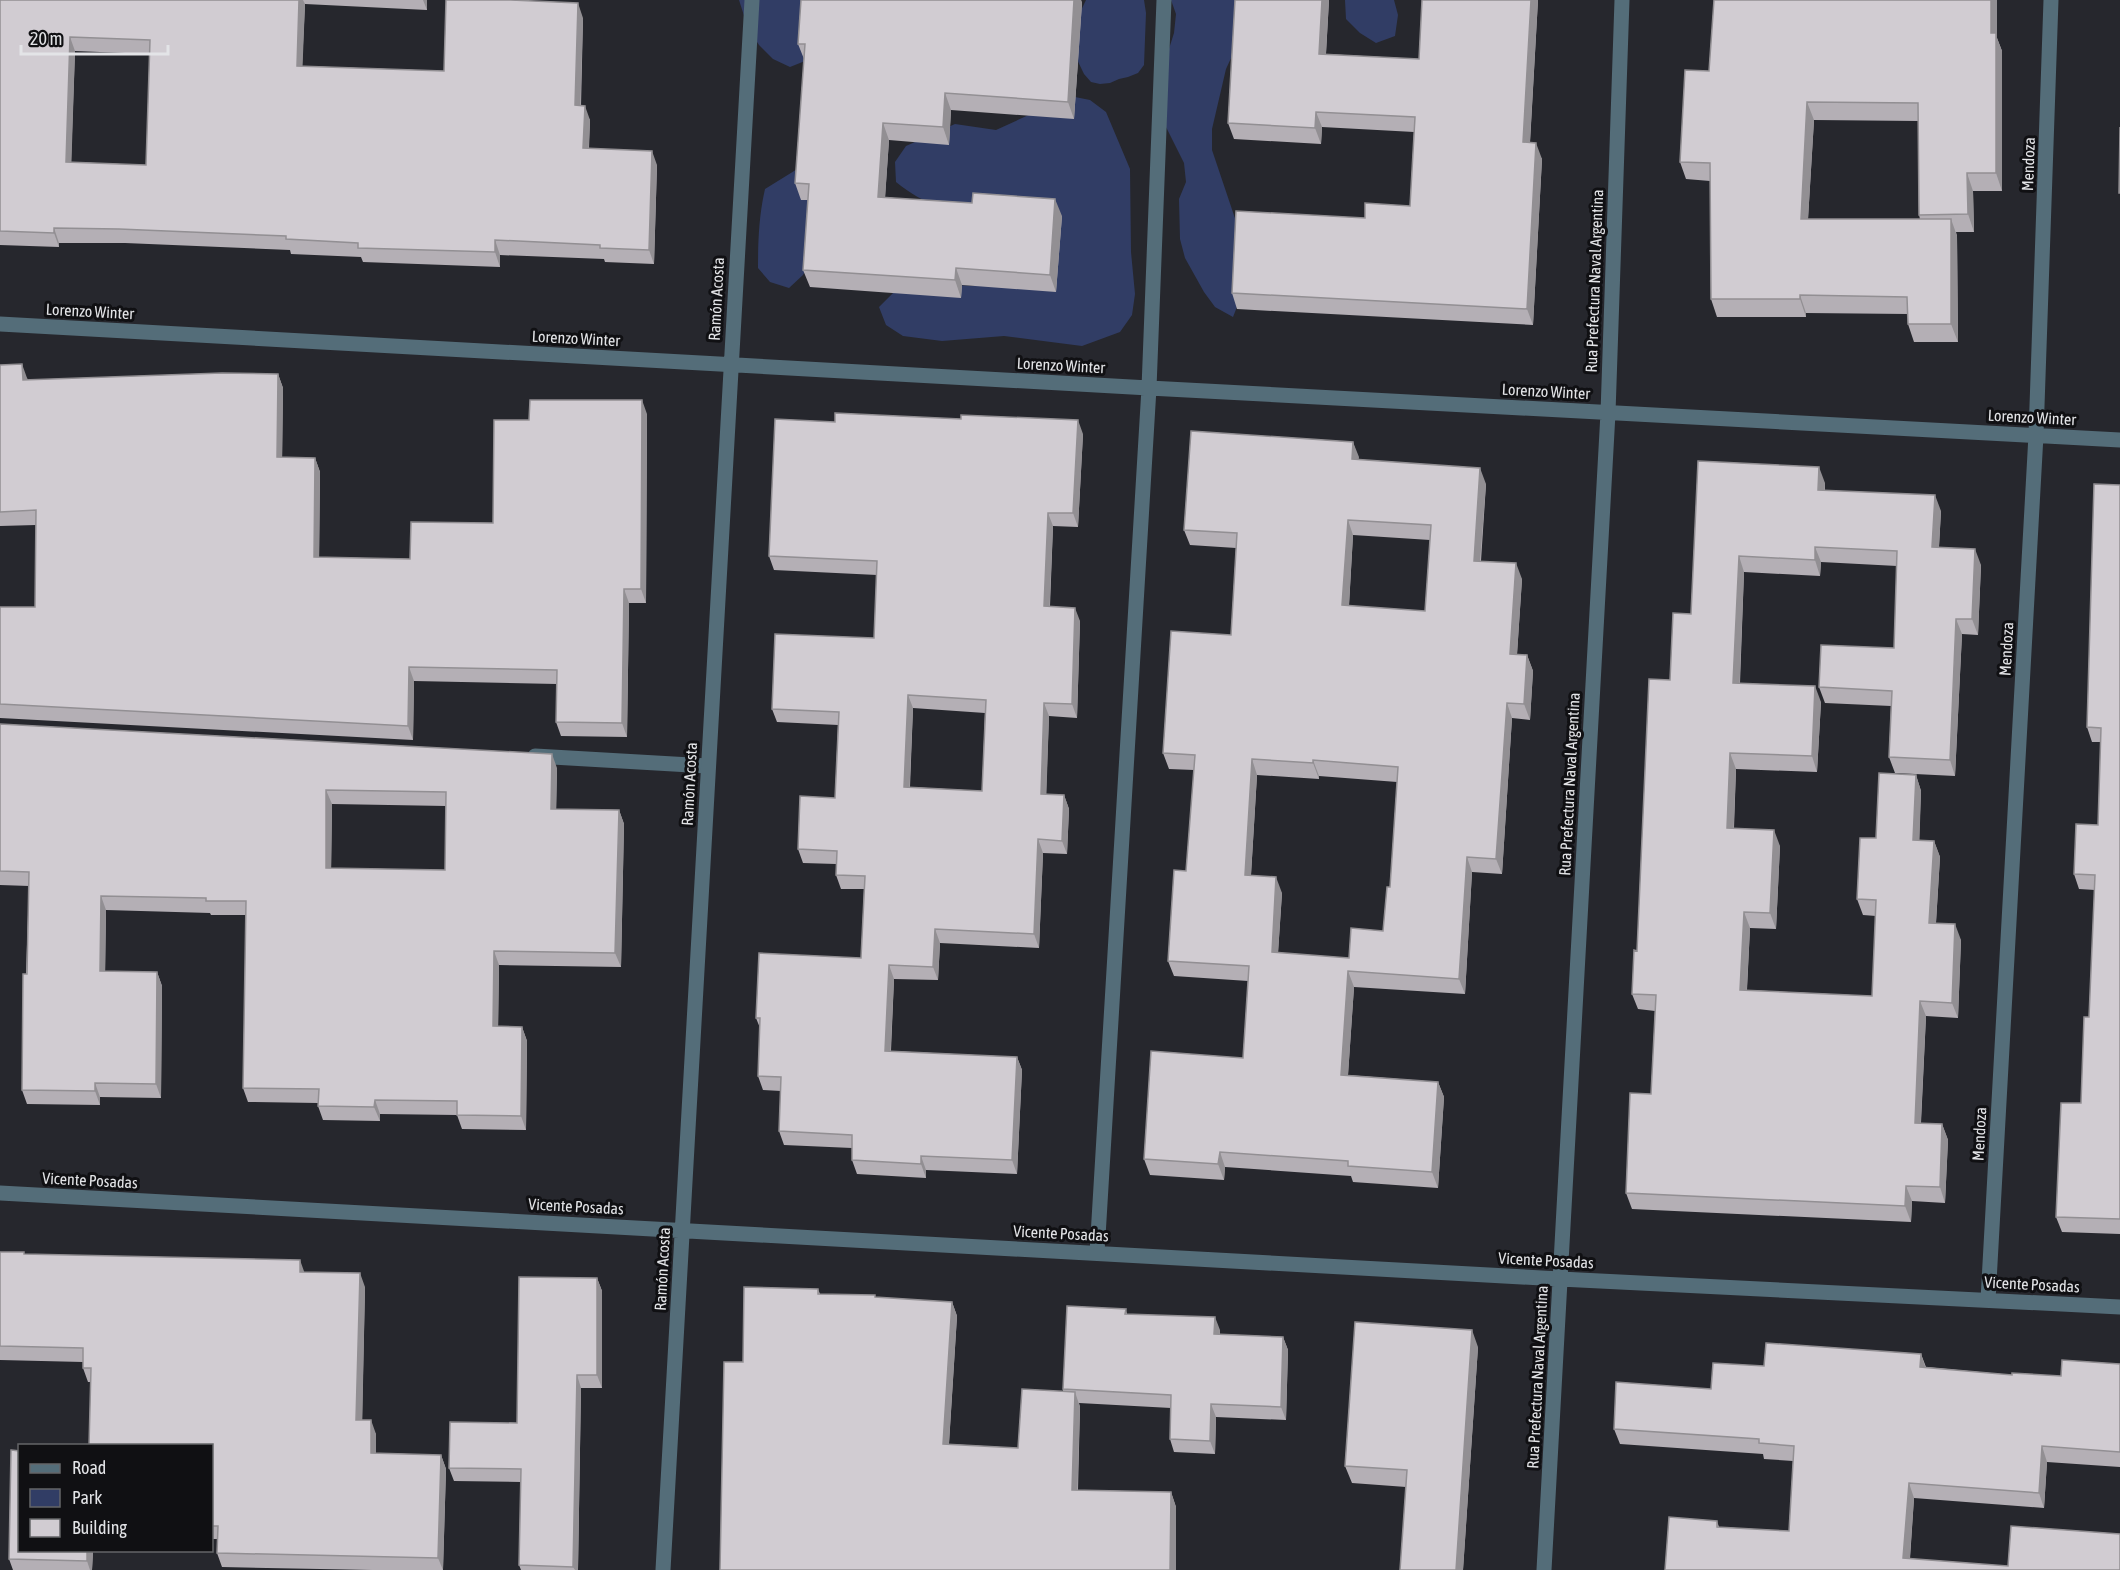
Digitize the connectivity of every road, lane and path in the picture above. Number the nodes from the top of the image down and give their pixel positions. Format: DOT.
graph roads {
  1 [pos="752,0"];
  2 [pos="1164,0"];
  3 [pos="1622,0"];
  4 [pos="2051,0"];
  5 [pos="0,324"];
  6 [pos="731,365"];
  7 [pos="1149,388"];
  8 [pos="1608,413"];
  9 [pos="2036,435"];
  10 [pos="2120,440"];
  11 [pos="519,756"];
  12 [pos="708,766"];
  13 [pos="0,1193"];
  14 [pos="682,1230"];
  15 [pos="1097,1253"];
  16 [pos="1560,1279"];
  17 [pos="1988,1300"];
  18 [pos="2120,1307"];
  19 [pos="663,1570"];
  20 [pos="1544,1570"];
  1 -- 6 [label="street, Ramón Acosta"];
  2 -- 7 [label="street"];
  3 -- 8 [label="street, Rua Prefectura Naval Argentina"];
  4 -- 9 [label="street, Mendoza"];
  5 -- 6 [label="street, Lorenzo Winter"];
  6 -- 7 [label="street, Lorenzo Winter"];
  6 -- 12 [label="street, Ramón Acosta"];
  7 -- 8 [label="street, Lorenzo Winter"];
  7 -- 15 [label="street"];
  8 -- 9 [label="street, Lorenzo Winter"];
  8 -- 16 [label="street, Rua Prefectura Naval Argentina"];
  9 -- 10 [label="street, Lorenzo Winter"];
  9 -- 17 [label="street, Mendoza"];
  11 -- 12 [label="street"];
  12 -- 14 [label="street, Ramón Acosta"];
  13 -- 14 [label="street, Vicente Posadas"];
  14 -- 15 [label="street, Vicente Posadas"];
  14 -- 19 [label="street, Ramón Acosta"];
  15 -- 16 [label="street, Vicente Posadas"];
  16 -- 17 [label="street, Vicente Posadas"];
  16 -- 20 [label="street, Rua Prefectura Naval Argentina"];
  17 -- 18 [label="street, Vicente Posadas"];
}
